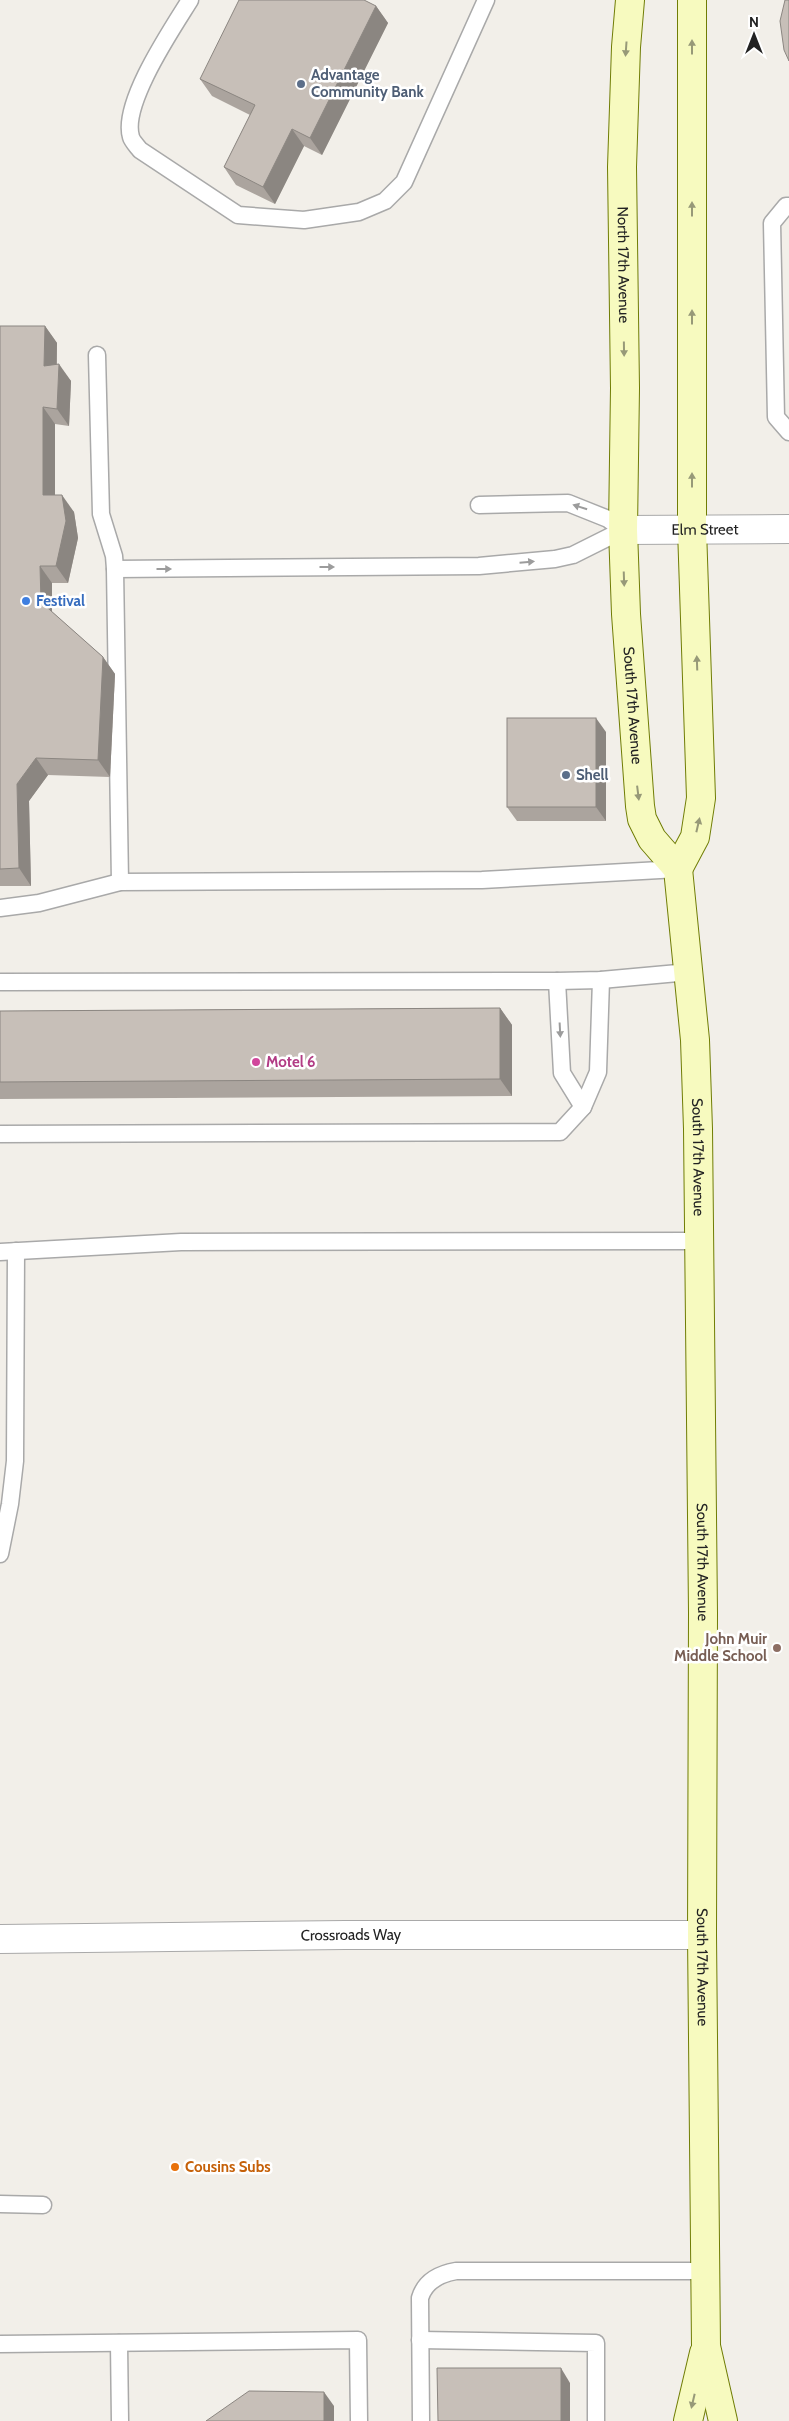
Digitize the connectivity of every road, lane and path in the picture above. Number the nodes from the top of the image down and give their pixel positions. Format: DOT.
graph roads {
  1 [pos="190,0"];
  2 [pos="486,0"];
  3 [pos="630,0"];
  4 [pos="692,0"];
  5 [pos="789,206"];
  6 [pos="97,355"];
  7 [pos="789,432"];
  8 [pos="479,505"];
  9 [pos="692,529"];
  10 [pos="789,529"];
  11 [pos="623,530"];
  12 [pos="115,569"];
  13 [pos="678,869"];
  14 [pos="120,882"];
  15 [pos="0,908"];
  16 [pos="689,972"];
  17 [pos="601,980"];
  18 [pos="557,981"];
  19 [pos="0,982"];
  20 [pos="582,1107"];
  21 [pos="0,1134"];
  22 [pos="700,1241"];
  23 [pos="8,1251"];
  24 [pos="0,1554"];
  25 [pos="702,1935"];
  26 [pos="0,1939"];
  27 [pos="0,2204"];
  28 [pos="43,2205"];
  29 [pos="705,2271"];
  30 [pos="420,2340"];
  31 [pos="119,2343"];
  32 [pos="0,2344"];
  33 [pos="706,2346"];
  34 [pos="120,2421"];
  35 [pos="359,2421"];
  36 [pos="420,2421"];
  37 [pos="596,2421"];
  38 [pos="688,2421"];
  39 [pos="723,2421"];
  1 -- 2 [label="lane"];
  3 -- 11 [label="main road, North 17th Avenue, one-way"];
  9 -- 4 [label="main road, one-way"];
  5 -- 7 [label="lane"];
  6 -- 12 [label="lane"];
  11 -- 8 [label="lane, one-way"];
  9 -- 10 [label="street, Elm Street"];
  9 -- 11 [label="street, Elm Street"];
  13 -- 9 [label="main road, one-way"];
  12 -- 11 [label="lane, one-way"];
  11 -- 13 [label="main road, South 17th Avenue, one-way"];
  12 -- 14 [label="lane"];
  13 -- 14 [label="lane"];
  13 -- 16 [label="main road, South 17th Avenue"];
  14 -- 15 [label="lane"];
  16 -- 17 [label="lane"];
  16 -- 22 [label="main road, South 17th Avenue"];
  17 -- 18 [label="lane"];
  17 -- 20 [label="lane"];
  18 -- 19 [label="lane"];
  18 -- 20 [label="lane, one-way"];
  20 -- 21 [label="lane"];
  22 -- 23 [label="lane"];
  22 -- 25 [label="main road, South 17th Avenue"];
  23 -- 24 [label="lane"];
  25 -- 26 [label="street, Crossroads Way"];
  25 -- 29 [label="main road, South 17th Avenue"];
  27 -- 28 [label="lane"];
  29 -- 30 [label="lane"];
  29 -- 33 [label="main road, South 17th Avenue"];
  30 -- 36 [label="lane"];
  30 -- 37 [label="lane"];
  31 -- 32 [label="lane"];
  31 -- 34 [label="lane"];
  31 -- 35 [label="lane"];
  33 -- 38 [label="main road, South 17th Avenue, one-way"];
  33 -- 39 [label="main road, South 17th Avenue"];
}
